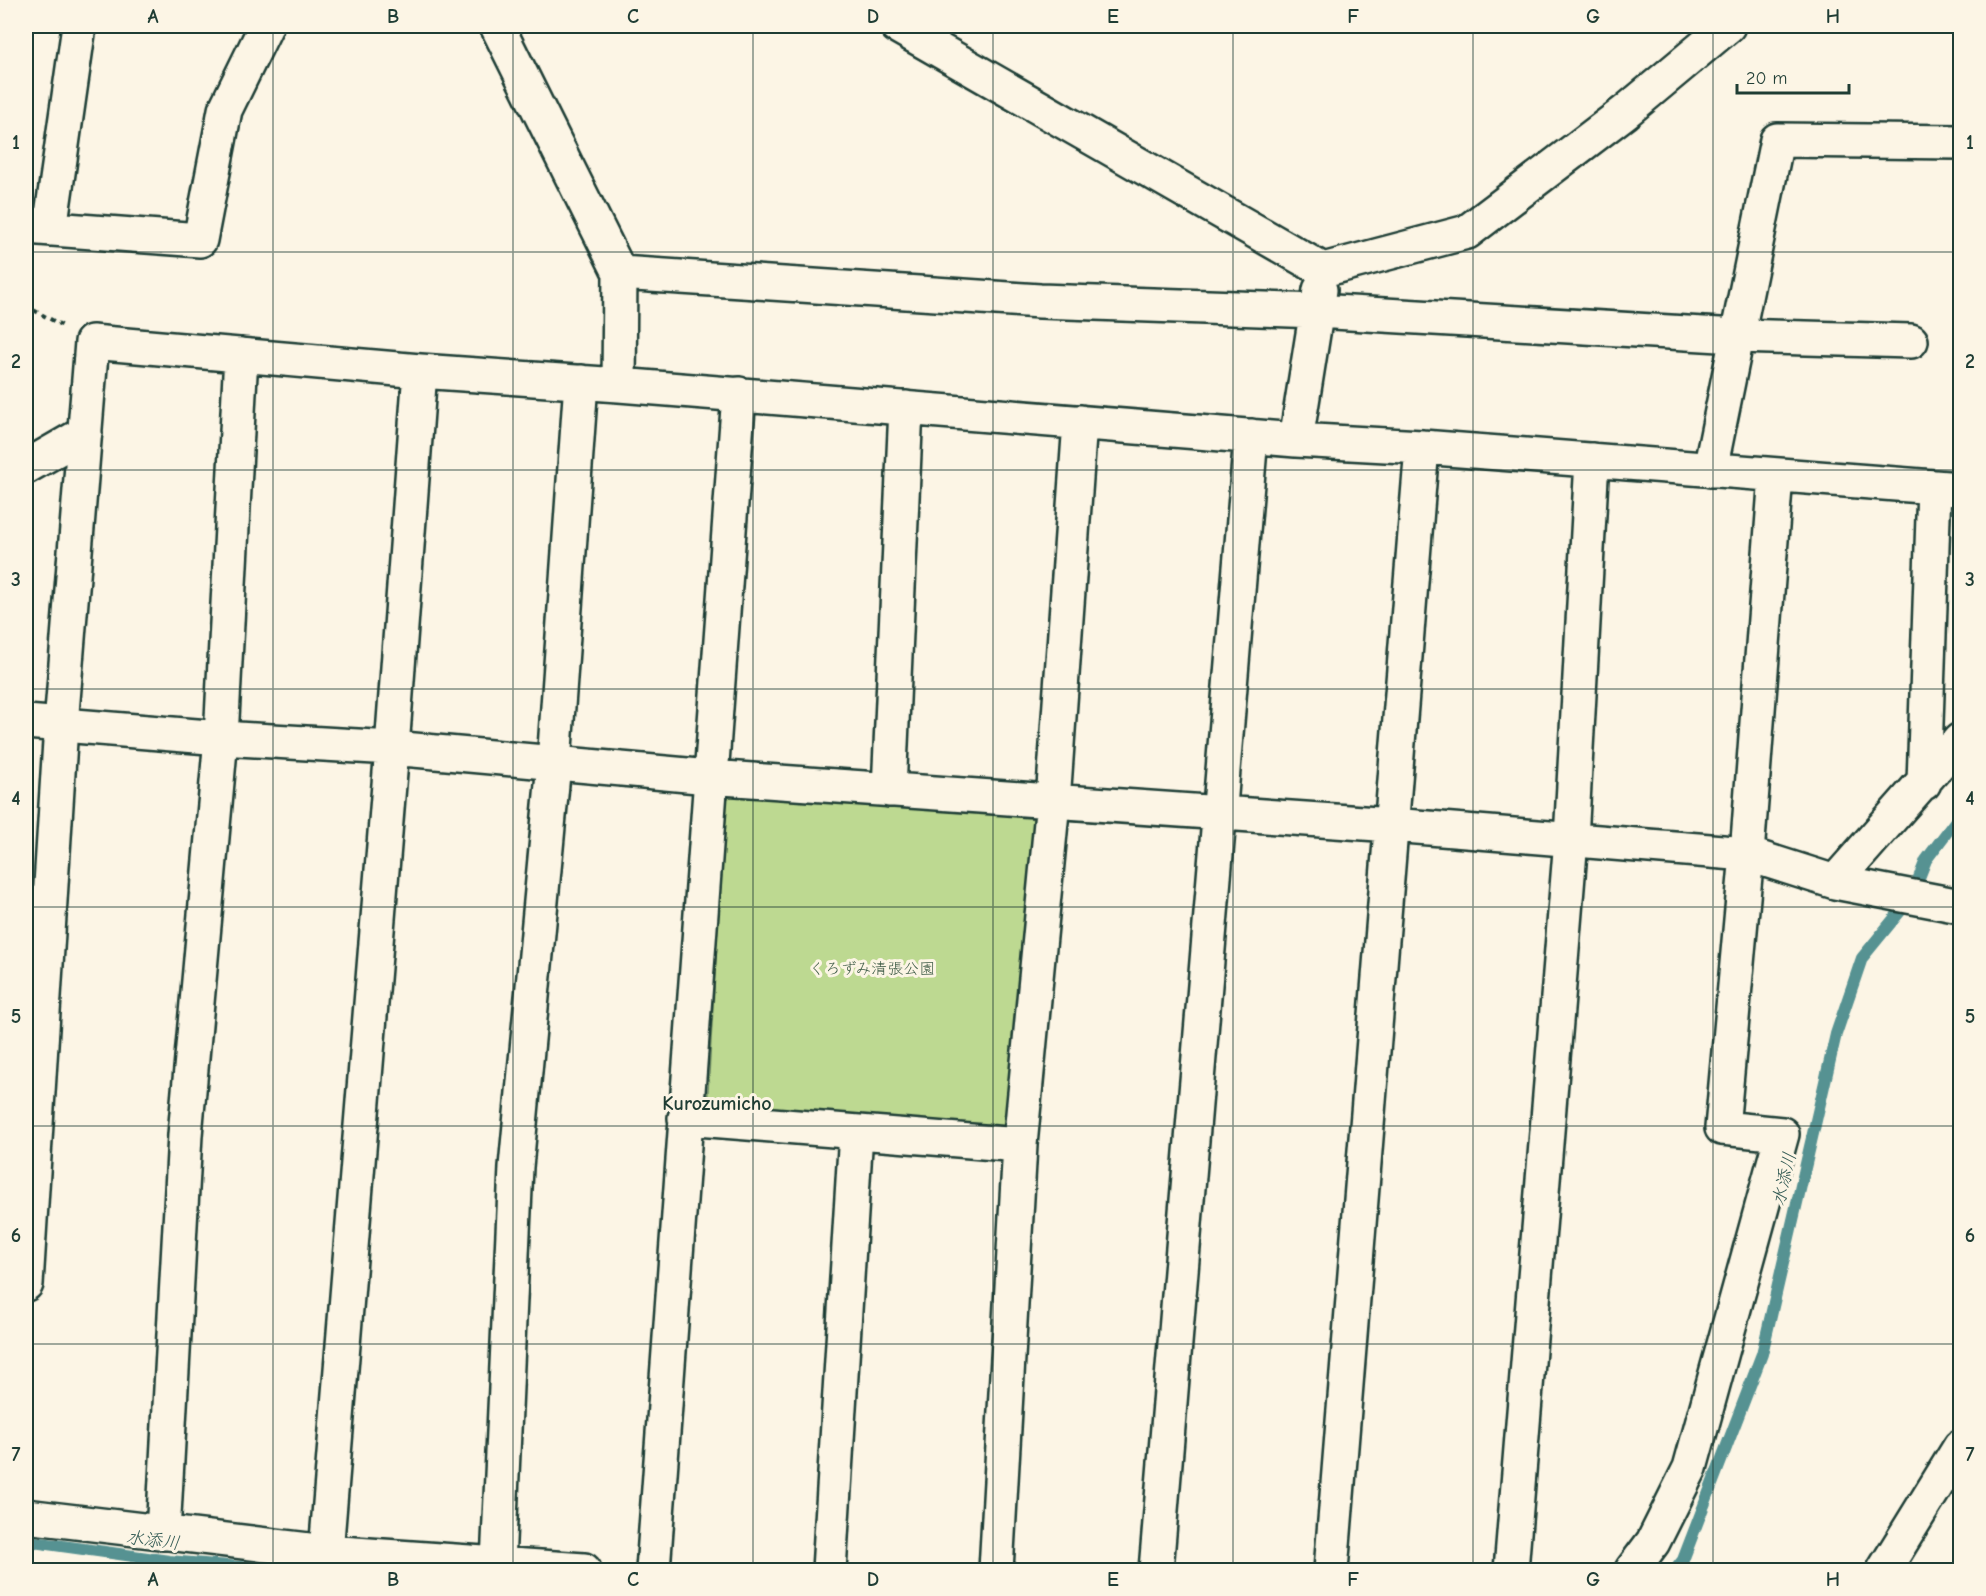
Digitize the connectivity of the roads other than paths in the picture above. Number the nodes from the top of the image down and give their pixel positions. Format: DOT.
graph roads {
  1 [pos="79,26"];
  2 [pos="266,26"];
  3 [pos="497,26"];
  4 [pos="897,26"];
  5 [pos="1728,26"];
  6 [pos="1960,142"];
  7 [pos="38,228"];
  8 [pos="1323,270"];
  9 [pos="620,273"];
  10 [pos="1317,311"];
  11 [pos="1737,336"];
  12 [pos="1911,341"];
  13 [pos="241,355"];
  14 [pos="420,371"];
  15 [pos="581,382"];
  16 [pos="619,385"];
  17 [pos="739,394"];
  18 [pos="906,408"];
  19 [pos="1080,423"];
  20 [pos="85,434"];
  21 [pos="1251,436"];
  22 [pos="1296,440"];
  23 [pos="1422,447"];
  24 [pos="1592,460"];
  25 [pos="26,467"];
  26 [pos="1710,470"];
  27 [pos="1776,475"];
  28 [pos="1947,488"];
  29 [pos="26,722"];
  30 [pos="60,725"];
  31 [pos="221,738"];
  32 [pos="1960,740"];
  33 [pos="392,748"];
  34 [pos="554,763"];
  35 [pos="709,777"];
  36 [pos="1924,783"];
  37 [pos="889,790"];
  38 [pos="1053,801"];
  39 [pos="1219,813"];
  40 [pos="1392,825"];
  41 [pos="1571,839"];
  42 [pos="1747,854"];
  43 [pos="1835,882"];
  44 [pos="1960,906"];
  45 [pos="685,1118"];
  46 [pos="856,1132"];
  47 [pos="1020,1145"];
  48 [pos="26,1284"];
  49 [pos="1960,1446"];
  50 [pos="26,1516"];
  51 [pos="163,1533"];
  52 [pos="326,1563"];
  53 [pos="498,1563"];
  54 [pos="584,1570"];
  55 [pos="652,1570"];
  56 [pos="829,1570"];
  57 [pos="996,1570"];
  58 [pos="1156,1570"];
  59 [pos="1331,1570"];
  60 [pos="1511,1570"];
  61 [pos="1632,1570"];
  62 [pos="1884,1570"];
  1 -- 7 [label="street"];
  2 -- 7 [label="street"];
  3 -- 9 [label="street"];
  4 -- 8 [label="street"];
  5 -- 8 [label="street"];
  6 -- 11 [label="street"];
  8 -- 10 [label="street"];
  9 -- 10 [label="street"];
  9 -- 16 [label="street"];
  10 -- 11 [label="street"];
  10 -- 22 [label="street"];
  11 -- 12 [label="street"];
  11 -- 26 [label="street"];
  13 -- 14 [label="street"];
  13 -- 20 [label="street"];
  13 -- 31 [label="street"];
  14 -- 15 [label="street"];
  14 -- 33 [label="street"];
  15 -- 16 [label="street"];
  15 -- 34 [label="street"];
  16 -- 17 [label="street"];
  17 -- 18 [label="street"];
  17 -- 35 [label="street"];
  18 -- 19 [label="street"];
  18 -- 37 [label="street"];
  19 -- 21 [label="street"];
  19 -- 38 [label="street"];
  20 -- 25 [label="street"];
  20 -- 30 [label="street"];
  21 -- 22 [label="street"];
  21 -- 39 [label="street"];
  22 -- 23 [label="street"];
  23 -- 24 [label="street"];
  23 -- 40 [label="street"];
  24 -- 26 [label="street"];
  24 -- 41 [label="street"];
  26 -- 27 [label="street"];
  27 -- 28 [label="street"];
  27 -- 42 [label="street"];
  28 -- 36 [label="street"];
  29 -- 30 [label="street"];
  30 -- 31 [label="street"];
  30 -- 48 [label="street"];
  31 -- 33 [label="street"];
  31 -- 51 [label="street"];
  32 -- 36 [label="street"];
  33 -- 34 [label="street"];
  33 -- 52 [label="street"];
  34 -- 35 [label="street"];
  34 -- 53 [label="street"];
  35 -- 37 [label="street"];
  35 -- 45 [label="street"];
  36 -- 43 [label="street"];
  37 -- 38 [label="street"];
  38 -- 39 [label="street"];
  38 -- 47 [label="street"];
  39 -- 40 [label="street"];
  39 -- 58 [label="street"];
  40 -- 41 [label="street"];
  40 -- 59 [label="street"];
  41 -- 42 [label="street"];
  41 -- 60 [label="street"];
  42 -- 43 [label="street"];
  42 -- 61 [label="street"];
  43 -- 44 [label="street"];
  45 -- 46 [label="street"];
  45 -- 55 [label="street"];
  46 -- 47 [label="street"];
  46 -- 56 [label="street"];
  47 -- 57 [label="street"];
  49 -- 62 [label="street"];
  50 -- 51 [label="street"];
  51 -- 52 [label="street"];
  52 -- 53 [label="street"];
  53 -- 54 [label="street"];
}
